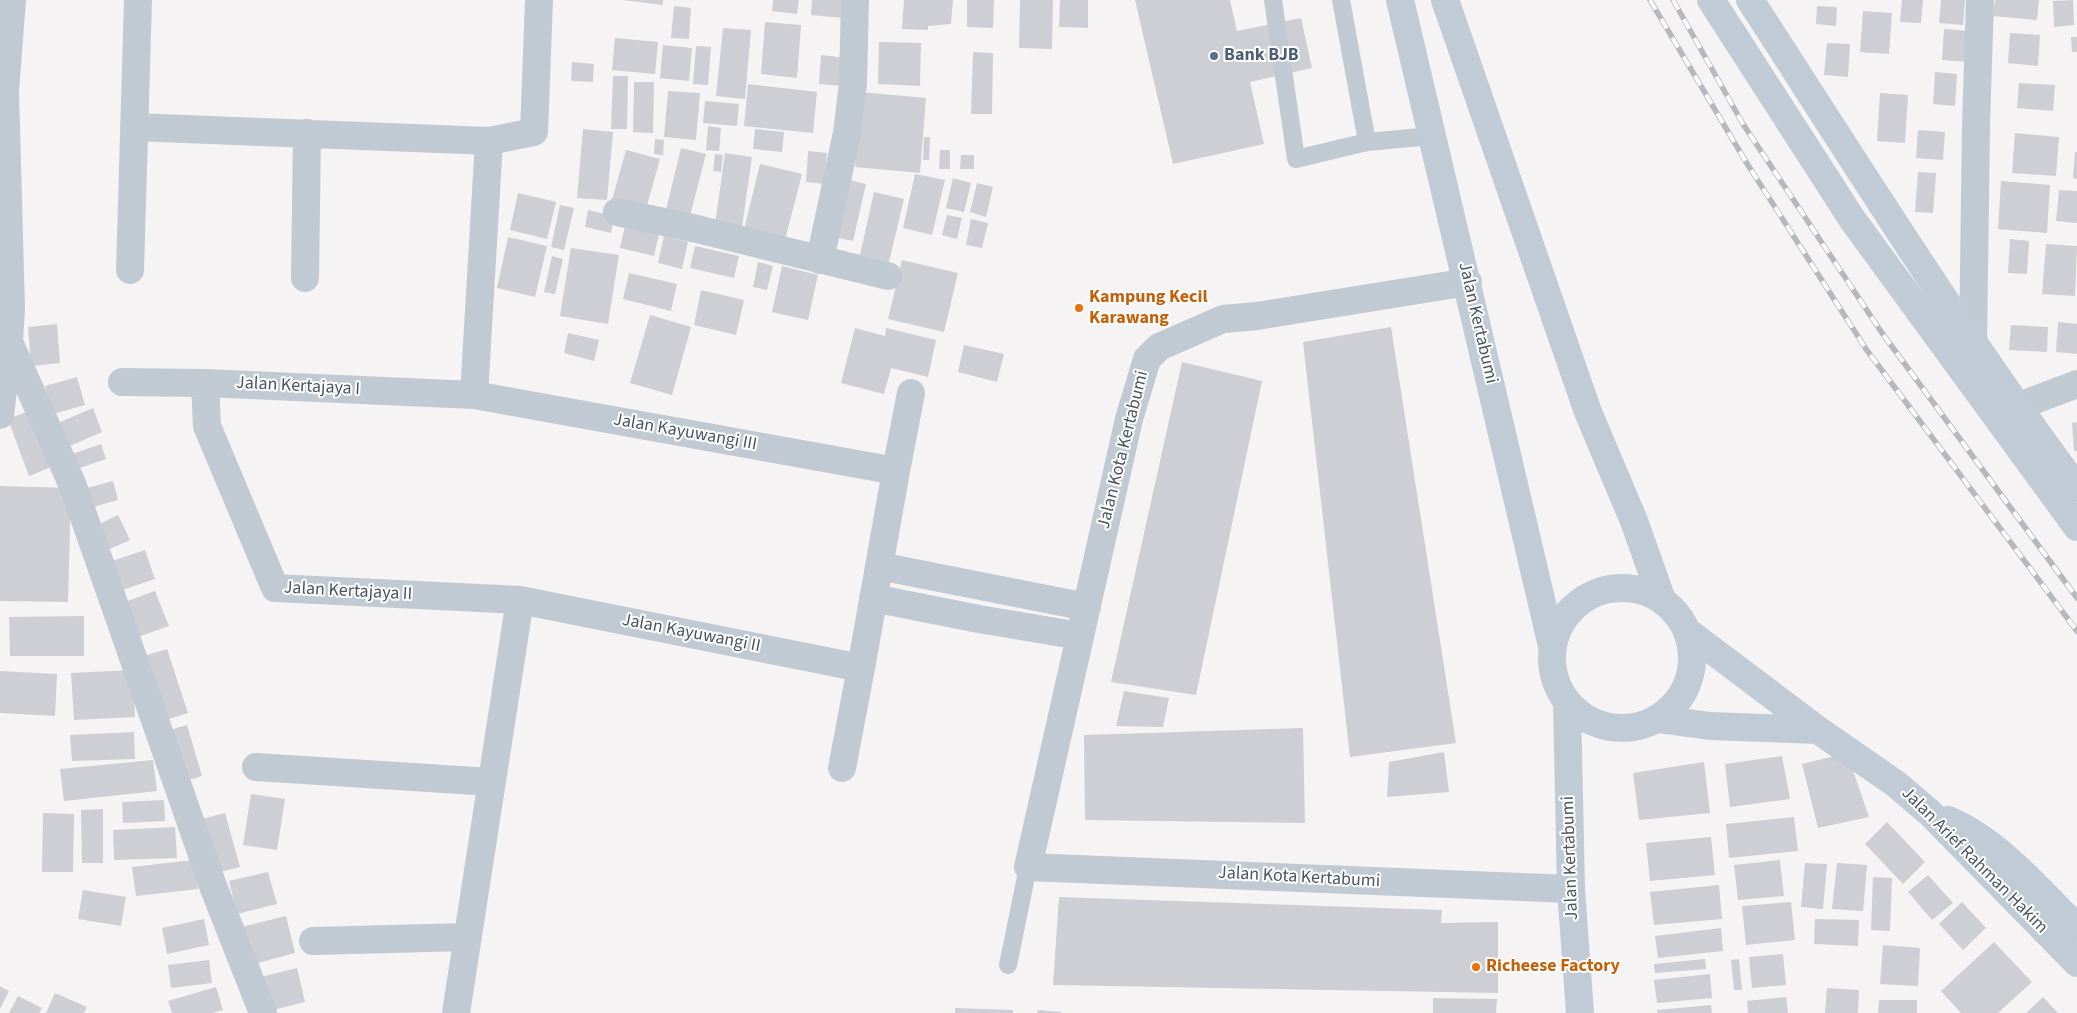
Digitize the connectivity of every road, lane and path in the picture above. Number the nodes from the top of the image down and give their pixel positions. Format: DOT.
graph roads {
  1 [pos="12,0"];
  2 [pos="138,0"];
  3 [pos="539,0"];
  4 [pos="855,0"];
  5 [pos="1273,0"];
  6 [pos="1341,0"];
  7 [pos="1400,0"];
  8 [pos="1445,0"];
  9 [pos="1711,0"];
  10 [pos="1750,0"];
  11 [pos="1980,0"];
  12 [pos="134,127"];
  13 [pos="307,134"];
  14 [pos="1432,136"];
  15 [pos="489,141"];
  16 [pos="1367,142"];
  17 [pos="616,212"];
  18 [pos="820,260"];
  19 [pos="130,270"];
  20 [pos="888,276"];
  21 [pos="305,278"];
  22 [pos="1468,282"];
  23 [pos="9,342"];
  24 [pos="1973,344"];
  25 [pos="122,382"];
  26 [pos="206,383"];
  27 [pos="2077,384"];
  28 [pos="911,392"];
  29 [pos="474,395"];
  30 [pos="2016,407"];
  31 [pos="0,415"];
  32 [pos="896,471"];
  33 [pos="2077,488"];
  34 [pos="2077,527"];
  35 [pos="879,566"];
  36 [pos="873,598"];
  37 [pos="520,600"];
  38 [pos="1662,600"];
  39 [pos="1087,607"];
  40 [pos="1688,632"];
  41 [pos="1080,636"];
  42 [pos="1552,646"];
  43 [pos="861,668"];
  44 [pos="1567,703"];
  45 [pos="1658,719"];
  46 [pos="1818,730"];
  47 [pos="256,767"];
  48 [pos="842,768"];
  49 [pos="491,782"];
  50 [pos="1930,814"];
  51 [pos="1028,867"];
  52 [pos="1571,889"];
  53 [pos="2077,928"];
  54 [pos="468,937"];
  55 [pos="313,941"];
  56 [pos="2077,963"];
  57 [pos="1008,965"];
  58 [pos="464,1011"];
  59 [pos="263,1013"];
  60 [pos="1580,1013"];
  1 -- 23 [label="street"];
  2 -- 12 [label="street"];
  3 -- 15 [label="street"];
  4 -- 18 [label="street"];
  5 -- 16 [label="lane"];
  6 -- 16 [label="lane"];
  7 -- 14 [label="main road, Jalan Kertabumi"];
  8 -- 38 [label="main road"];
  9 -- 34 [label="main road"];
  10 -- 24 [label="main road"];
  11 -- 24 [label="street"];
  12 -- 13 [label="street"];
  12 -- 19 [label="street"];
  13 -- 15 [label="street"];
  13 -- 21 [label="street"];
  14 -- 16 [label="lane"];
  14 -- 22 [label="main road, Jalan Kertabumi"];
  15 -- 29 [label="street"];
  17 -- 18 [label="street"];
  18 -- 20 [label="street"];
  22 -- 39 [label="street, Jalan Kota Kertabumi"];
  22 -- 42 [label="main road, Jalan Kertabumi"];
  23 -- 31 [label="street"];
  23 -- 59 [label="street"];
  24 -- 30 [label="main road"];
  25 -- 26 [label="street, Jalan Kertajaya I"];
  26 -- 29 [label="street, Jalan Kertajaya I"];
  26 -- 37 [label="street, Jalan Kertajaya II"];
  27 -- 30 [label="street"];
  28 -- 32 [label="street"];
  29 -- 32 [label="street, Jalan Kayuwangi III"];
  30 -- 33 [label="main road"];
  32 -- 35 [label="street"];
  35 -- 36 [label="street"];
  35 -- 39 [label="street"];
  36 -- 41 [label="street"];
  36 -- 43 [label="street"];
  37 -- 43 [label="street, Jalan Kayuwangi II"];
  37 -- 49 [label="street"];
  38 -- 40 [label="main road"];
  38 -- 42 [label="main road"];
  39 -- 41 [label="street, Jalan Kota Kertabumi"];
  40 -- 45 [label="main road"];
  40 -- 46 [label="main road, Jalan Arief Rahman Hakim"];
  41 -- 51 [label="street, Jalan Kota Kertabumi"];
  42 -- 44 [label="main road"];
  43 -- 48 [label="street"];
  44 -- 45 [label="main road"];
  44 -- 52 [label="main road, Jalan Kertabumi"];
  45 -- 46 [label="main road"];
  46 -- 50 [label="main road, Jalan Arief Rahman Hakim"];
  47 -- 49 [label="street"];
  49 -- 54 [label="street"];
  50 -- 53 [label="main road"];
  50 -- 56 [label="main road, Jalan Arief Rahman Hakim"];
  51 -- 52 [label="street, Jalan Kota Kertabumi"];
  51 -- 57 [label="lane, Jalan Kota Kertabumi"];
  52 -- 60 [label="main road, Jalan Kertabumi"];
  54 -- 55 [label="street"];
  54 -- 58 [label="street"];
}
